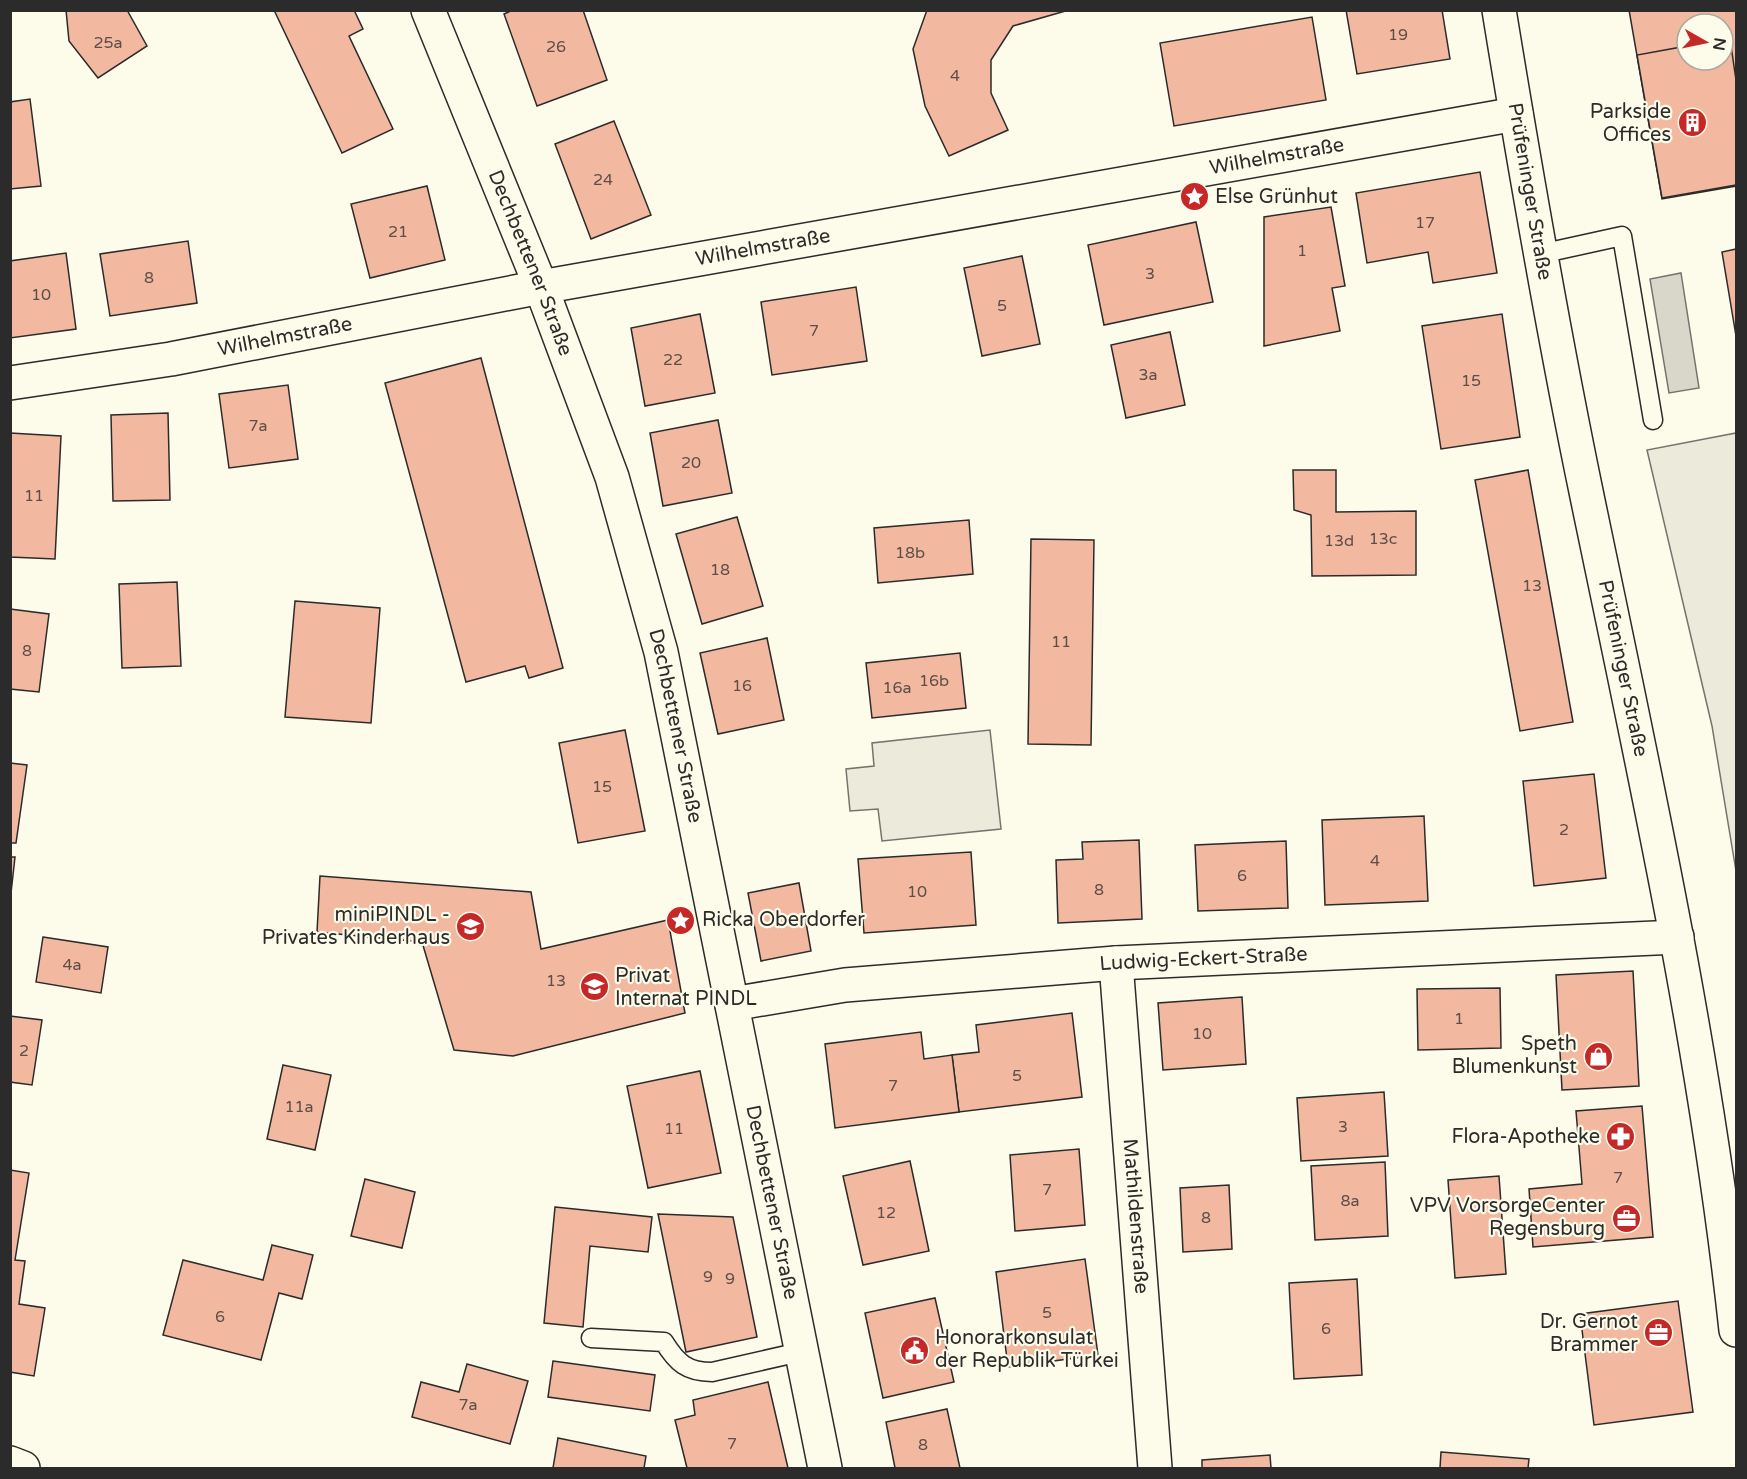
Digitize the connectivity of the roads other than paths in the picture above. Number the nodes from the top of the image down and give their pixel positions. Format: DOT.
graph roads {
  1 [pos="428,10"];
  2 [pos="1499,10"];
  3 [pos="1516,114"];
  4 [pos="1540,254"];
  5 [pos="541,287"];
  6 [pos="10,383"];
  7 [pos="1653,420"];
  8 [pos="1677,937"];
  9 [pos="1116,963"];
  10 [pos="732,1004"];
  11 [pos="1737,1330"];
  12 [pos="591,1338"];
  13 [pos="800,1352"];
  14 [pos="10,1463"];
  15 [pos="23,1468"];
  16 [pos="825,1468"];
  17 [pos="1155,1468"];
  1 -- 5 [label="street, Dechbettener Straße"];
  2 -- 3 [label="street, Prüfeninger Straße"];
  3 -- 4 [label="street, Prüfeninger Straße"];
  3 -- 5 [label="street, Wilhelmstraße"];
  4 -- 7 [label="lane"];
  4 -- 8 [label="street, Prüfeninger Straße"];
  5 -- 6 [label="street, Wilhelmstraße"];
  5 -- 10 [label="street, Dechbettener Straße"];
  8 -- 9 [label="street, Ludwig-Eckert-Straße"];
  8 -- 11 [label="street, Prüfeninger Straße"];
  9 -- 10 [label="street, Ludwig-Eckert-Straße"];
  9 -- 17 [label="street, Mathildenstraße"];
  10 -- 13 [label="street, Dechbettener Straße"];
  12 -- 13 [label="lane"];
  13 -- 16 [label="street, Dechbettener Straße"];
  14 -- 15 [label="street"];
}
